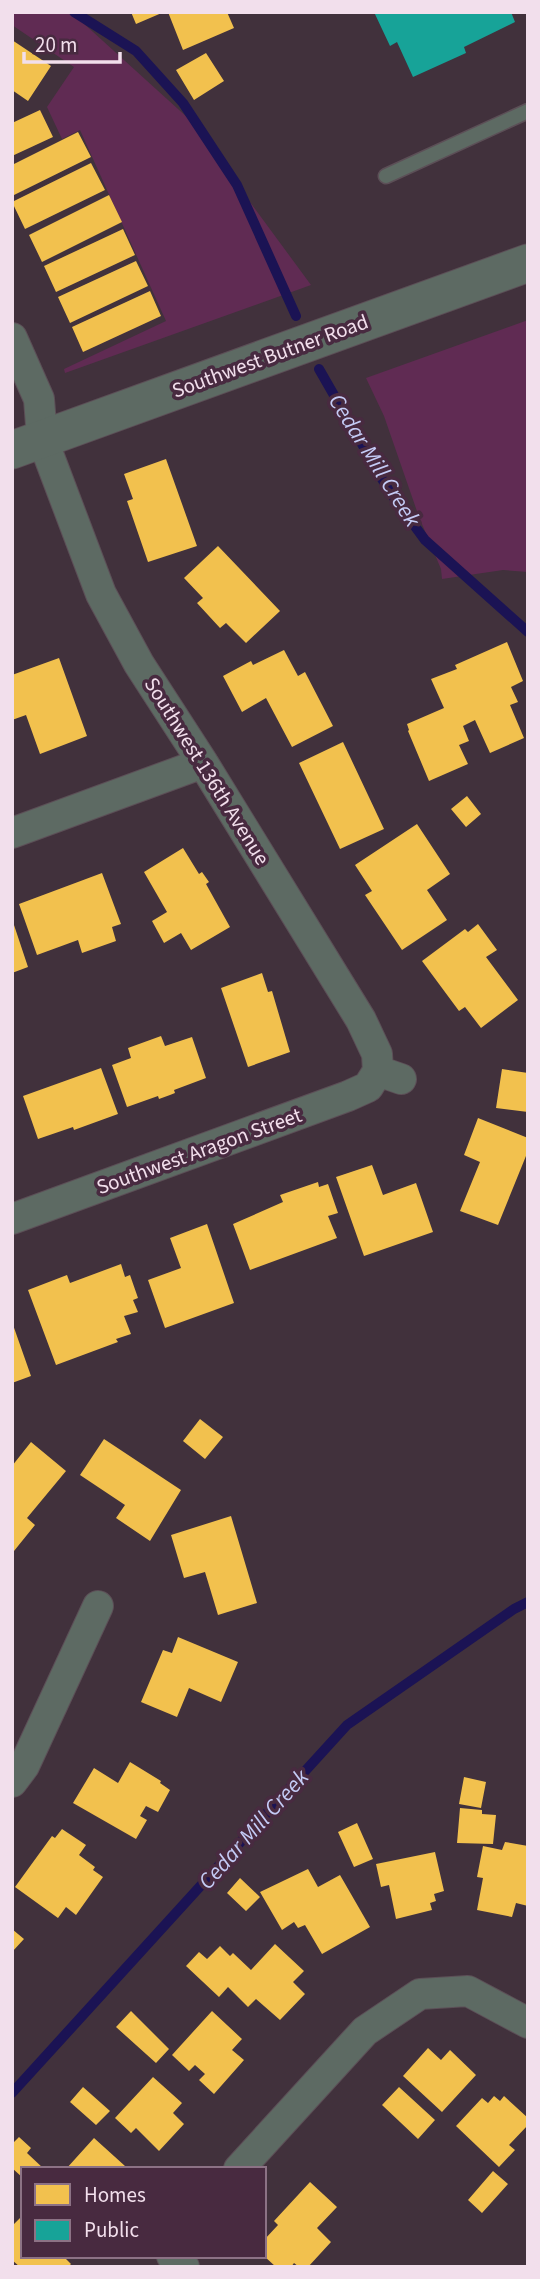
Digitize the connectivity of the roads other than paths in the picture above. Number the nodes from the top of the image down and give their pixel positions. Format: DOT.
graph roads {
  1 [pos="528,111"];
  2 [pos="386,176"];
  3 [pos="528,263"];
  4 [pos="12,338"];
  5 [pos="27,444"];
  6 [pos="203,763"];
  7 [pos="12,833"];
  8 [pos="390,1075"];
  9 [pos="12,1219"];
  10 [pos="98,1606"];
  11 [pos="12,1782"];
  12 [pos="528,2023"];
  13 [pos="241,2167"];
  1 -- 2 [label="lane"];
  3 -- 5 [label="street, Southwest Butner Road"];
  4 -- 5 [label="street, Southwest 136th Avenue"];
  5 -- 6 [label="street, Southwest 136th Avenue"];
  6 -- 7 [label="street"];
  6 -- 8 [label="street, Southwest 136th Avenue"];
  8 -- 9 [label="street, Southwest Aragon Street"];
  10 -- 11 [label="street"];
  12 -- 13 [label="street"];
}
